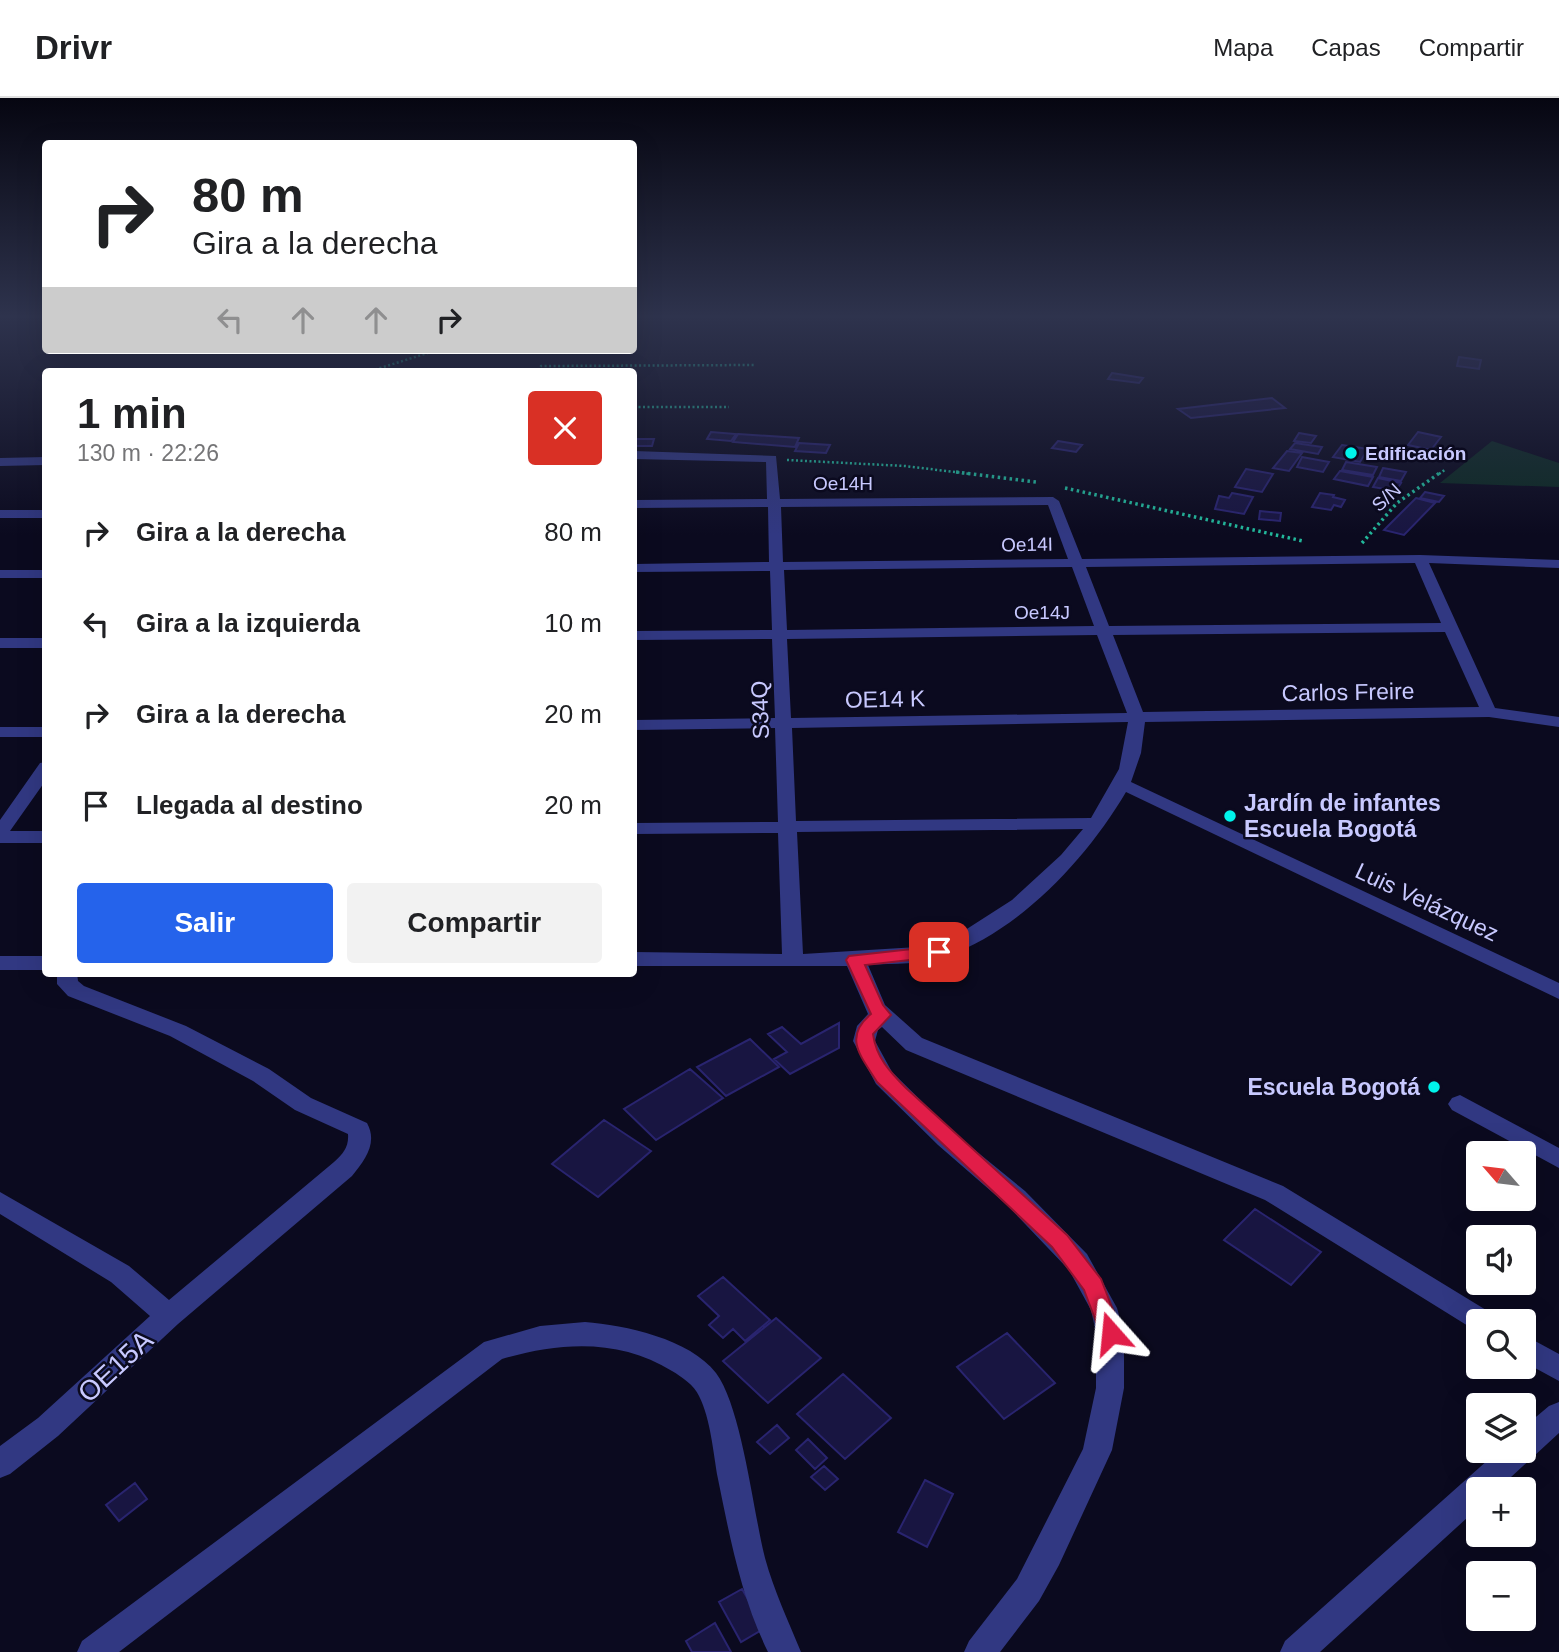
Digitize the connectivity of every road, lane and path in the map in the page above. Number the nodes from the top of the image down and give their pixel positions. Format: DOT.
graph roads {
  1 [pos="637,407"];
  2 [pos="729,407"];
  3 [pos="637,455"];
  4 [pos="772,459"];
  5 [pos="0,461"];
  6 [pos="42,461"];
  7 [pos="1446,469"];
  8 [pos="1039,482"];
  9 [pos="1065,488"];
  10 [pos="774,503"];
  11 [pos="637,505"];
  12 [pos="0,514"];
  13 [pos="42,514"];
  14 [pos="1314,544"];
  15 [pos="1420,559"];
  16 [pos="1370,560"];
  17 [pos="1077,563"];
  18 [pos="1559,564"];
  19 [pos="777,566"];
  20 [pos="637,568"];
  21 [pos="42,574"];
  22 [pos="0,575"];
  23 [pos="1451,627"];
  24 [pos="1103,631"];
  25 [pos="780,632"];
  26 [pos="637,636"];
  27 [pos="0,643"];
  28 [pos="42,643"];
  29 [pos="1489,712"];
  30 [pos="1137,718"];
  31 [pos="1559,722"];
  32 [pos="783,723"];
  33 [pos="637,724"];
  34 [pos="0,732"];
  35 [pos="42,732"];
  36 [pos="42,772"];
  37 [pos="1122,784"];
  38 [pos="1098,823"];
  39 [pos="788,827"];
  40 [pos="637,829"];
  41 [pos="0,835"];
  42 [pos="42,837"];
  43 [pos="637,959"];
  44 [pos="793,959"];
  45 [pos="855,960"];
  46 [pos="0,963"];
  47 [pos="42,963"];
  48 [pos="67,977"];
  49 [pos="1559,992"];
  50 [pos="883,1015"];
  51 [pos="1460,1104"];
  52 [pos="1559,1159"];
  53 [pos="0,1202"];
  54 [pos="1466,1311"];
  55 [pos="169,1316"];
  56 [pos="1536,1355"];
  57 [pos="1559,1369"];
  58 [pos="1559,1415"];
  59 [pos="1536,1435"];
  60 [pos="1506,1463"];
  61 [pos="0,1464"];
  62 [pos="93,1652"];
  63 [pos="785,1652"];
  64 [pos="980,1652"];
  65 [pos="1296,1652"];
  1 -- 2 [label="path"];
  3 -- 4 [label="street"];
  4 -- 8 [label="path"];
  4 -- 10 [label="street, S34Q"];
  5 -- 6 [label="street"];
  7 -- 16 [label="path, S/N"];
  9 -- 14 [label="path"];
  10 -- 11 [label="street, Oe14H"];
  10 -- 17 [label="street, Oe14H"];
  10 -- 19 [label="street, S34Q"];
  12 -- 13 [label="street"];
  15 -- 16 [label="street, Oe14I"];
  15 -- 18 [label="street, Oe14I"];
  15 -- 23 [label="street"];
  16 -- 17 [label="street, Oe14I"];
  17 -- 19 [label="street, Oe14I"];
  17 -- 24 [label="street"];
  19 -- 20 [label="street, Oe14I"];
  19 -- 25 [label="street, S34Q"];
  21 -- 22 [label="street"];
  23 -- 24 [label="street, Oe14J"];
  23 -- 29 [label="street"];
  24 -- 25 [label="street, Oe14J"];
  24 -- 30 [label="street"];
  25 -- 26 [label="street, Oe14J"];
  25 -- 32 [label="street, S34Q"];
  27 -- 28 [label="street"];
  29 -- 30 [label="street, Carlos Freire"];
  29 -- 31 [label="street, Carlos Freire"];
  30 -- 32 [label="street, OE14 K"];
  30 -- 37 [label="street"];
  32 -- 33 [label="street, OE14 K"];
  32 -- 39 [label="street, S34Q"];
  34 -- 35 [label="street"];
  36 -- 41 [label="street"];
  37 -- 38 [label="street"];
  37 -- 49 [label="street, Luis Velázquez"];
  38 -- 39 [label="street"];
  38 -- 45 [label="street"];
  39 -- 40 [label="street"];
  39 -- 44 [label="street, S34Q"];
  41 -- 42 [label="street"];
  43 -- 44 [label="street"];
  44 -- 45 [label="street"];
  45 -- 50 [label="street"];
  46 -- 47 [label="street"];
  48 -- 55 [label="street"];
  50 -- 54 [label="street"];
  50 -- 64 [label="street"];
  51 -- 52 [label="street"];
  53 -- 55 [label="street, OE15A"];
  55 -- 61 [label="street, OE15A"];
  56 -- 57 [label="street"];
  58 -- 59 [label="street"];
  60 -- 65 [label="street"];
  62 -- 63 [label="street"];
}
